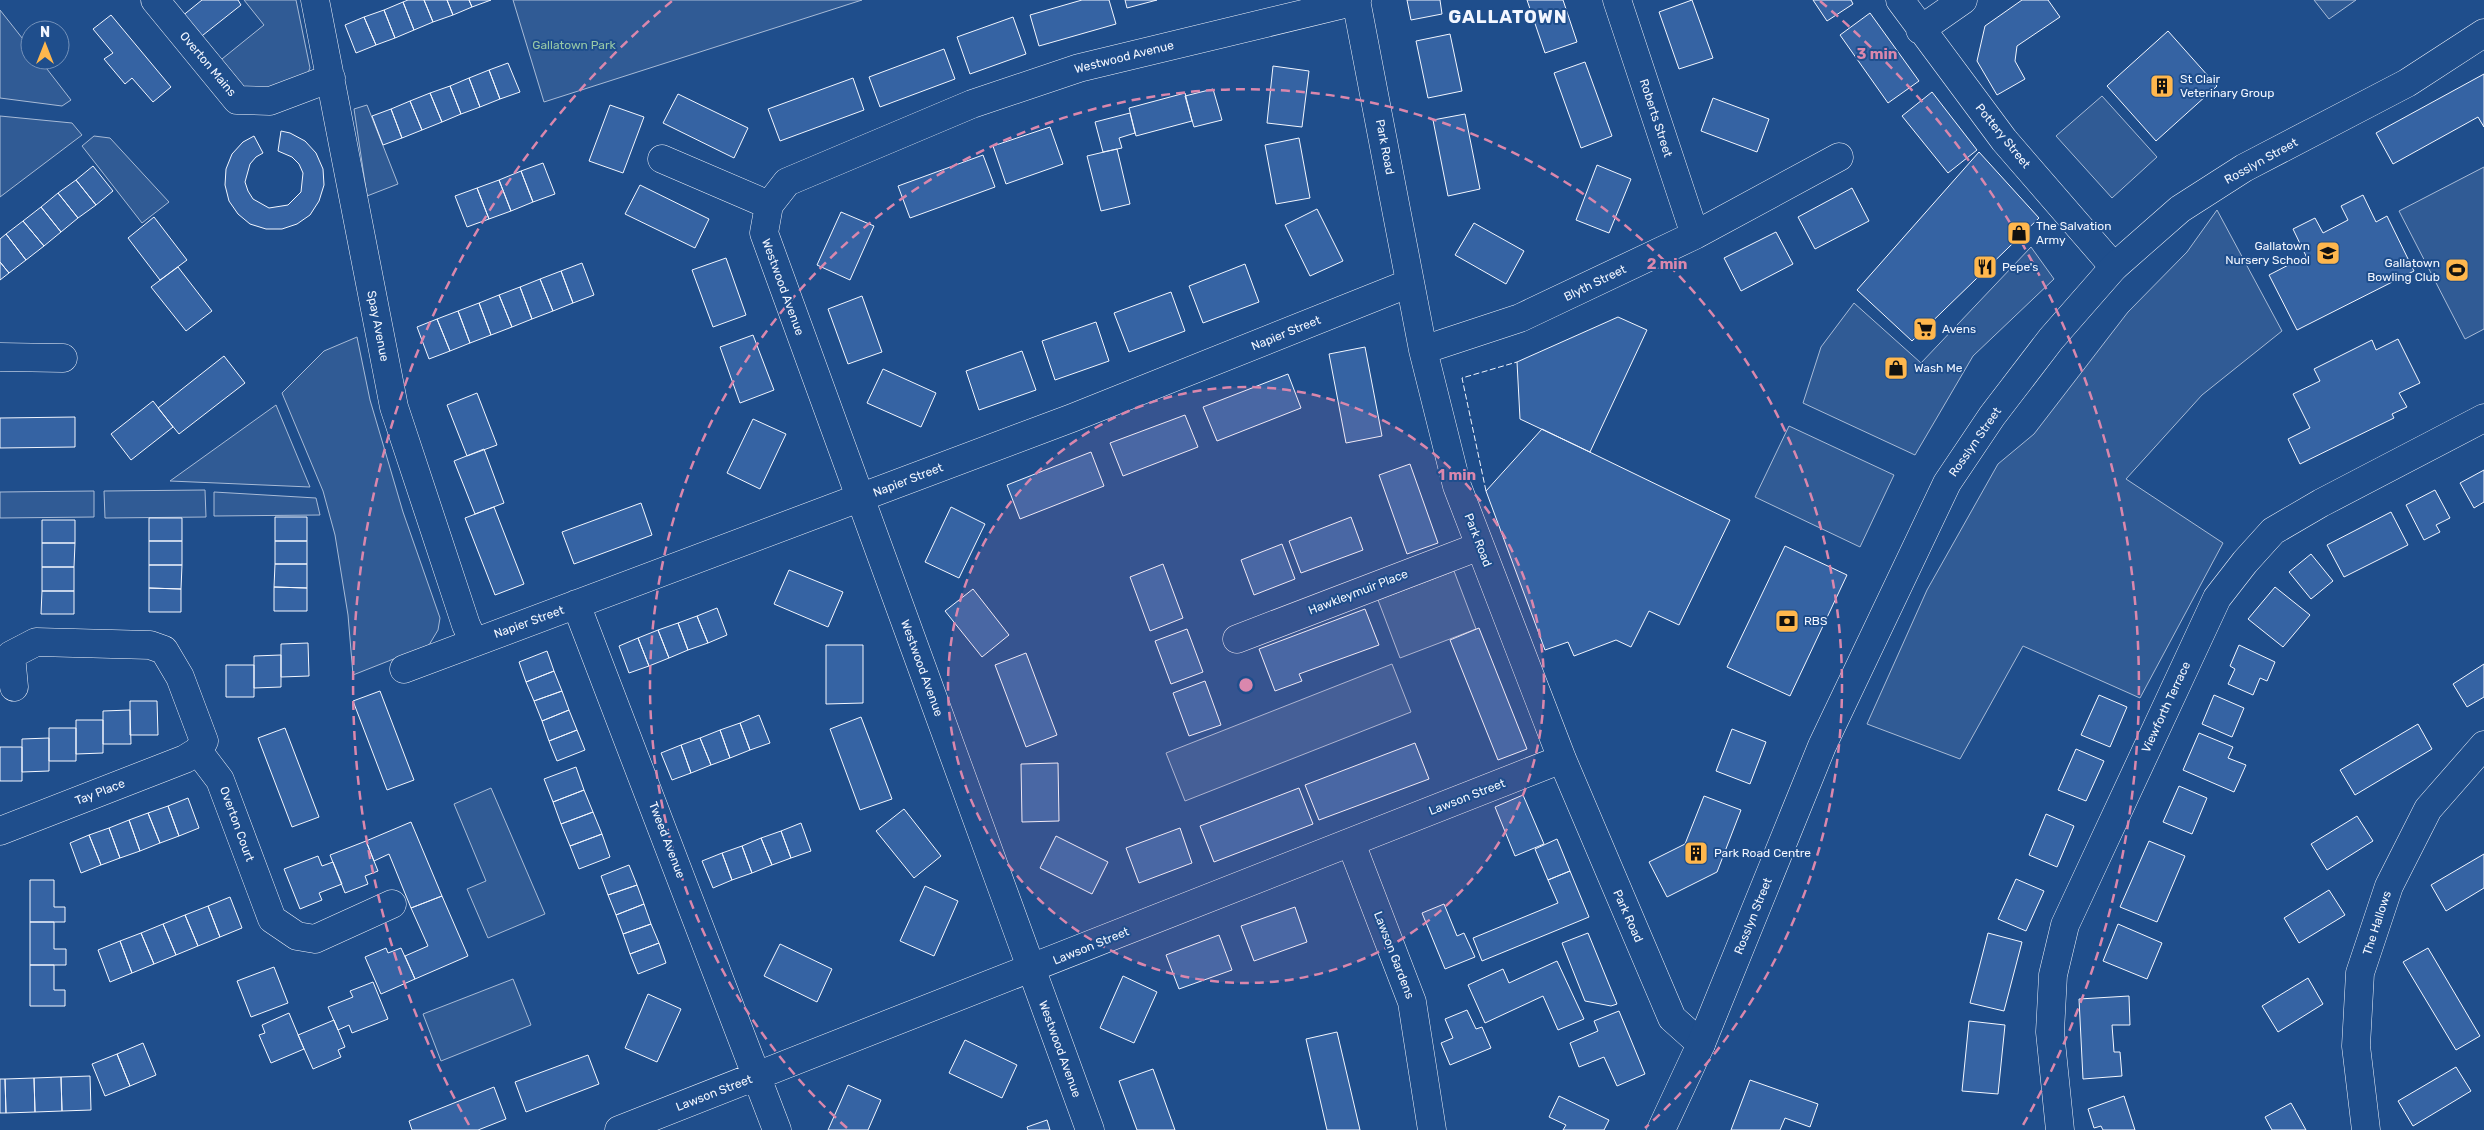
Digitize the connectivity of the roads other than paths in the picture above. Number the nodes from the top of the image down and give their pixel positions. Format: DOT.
graph roads {
  1 [pos="155,0"];
  2 [pos="315,0"];
  3 [pos="1617,0"];
  4 [pos="1900,0"];
  5 [pos="1964,0"];
  6 [pos="1356,1"];
  7 [pos="1920,30"];
  8 [pos="2484,33"];
  9 [pos="331,78"];
  10 [pos="1839,157"];
  11 [pos="662,159"];
  12 [pos="769,205"];
  13 [pos="1694,235"];
  14 [pos="2114,267"];
  15 [pos="1410,283"];
  16 [pos="1423,350"];
  17 [pos="0,357"];
  18 [pos="64,358"];
  19 [pos="2484,418"];
  20 [pos="860,498"];
  21 [pos="1480,546"];
  22 [pos="576,604"];
  23 [pos="1237,639"];
  24 [pos="474,642"];
  25 [pos="404,669"];
  26 [pos="14,687"];
  27 [pos="2484,745"];
  28 [pos="198,751"];
  29 [pos="1562,759"];
  30 [pos="0,831"];
  31 [pos="1351,843"];
  32 [pos="392,904"];
  33 [pos="1030,970"];
  34 [pos="1702,1044"];
  35 [pos="758,1076"];
  36 [pos="619,1130"];
  37 [pos="777,1130"];
  38 [pos="1090,1130"];
  39 [pos="1432,1130"];
  40 [pos="1661,1130"];
  41 [pos="2060,1130"];
  42 [pos="2366,1130"];
  1 -- 9 [label="street, Overton Mains"];
  2 -- 9 [label="street, Spay Avenue"];
  3 -- 13 [label="street, Roberts Street"];
  4 -- 7 [label="street, Pottery Street"];
  5 -- 7 [label="street"];
  6 -- 12 [label="street, Westwood Avenue"];
  6 -- 15 [label="street, Park Road"];
  7 -- 14 [label="street, Pottery Street"];
  8 -- 14 [label="street, Rosslyn Street"];
  9 -- 24 [label="street, Spay Avenue"];
  10 -- 13 [label="street, Blyth Street"];
  11 -- 12 [label="street"];
  12 -- 20 [label="street, Westwood Avenue"];
  13 -- 16 [label="street, Blyth Street"];
  14 -- 34 [label="street, Rosslyn Street"];
  15 -- 16 [label="street, Park Road"];
  15 -- 20 [label="street, Napier Street"];
  16 -- 21 [label="street, Park Road"];
  17 -- 18 [label="street"];
  19 -- 41 [label="street, Viewforth Terrace"];
  20 -- 22 [label="street, Napier Street"];
  20 -- 33 [label="street, Westwood Avenue"];
  21 -- 23 [label="street, Hawkleymuir Place"];
  21 -- 29 [label="street, Park Road"];
  22 -- 24 [label="street, Napier Street"];
  22 -- 35 [label="street, Tweed Avenue"];
  24 -- 25 [label="street, Napier Street"];
  26 -- 28 [label="street"];
  27 -- 42 [label="street, The Hallows"];
  28 -- 30 [label="street, Tay Place"];
  28 -- 32 [label="street, Overton Court"];
  29 -- 31 [label="street, Lawson Street"];
  29 -- 34 [label="street, Park Road"];
  31 -- 33 [label="street, Lawson Street"];
  31 -- 39 [label="street, Lawson Gardens"];
  33 -- 35 [label="street, Lawson Street"];
  33 -- 38 [label="street, Westwood Avenue"];
  34 -- 40 [label="street, Rosslyn Street"];
  35 -- 36 [label="street, Lawson Street"];
  35 -- 37 [label="street, Tweed Avenue"];
}
